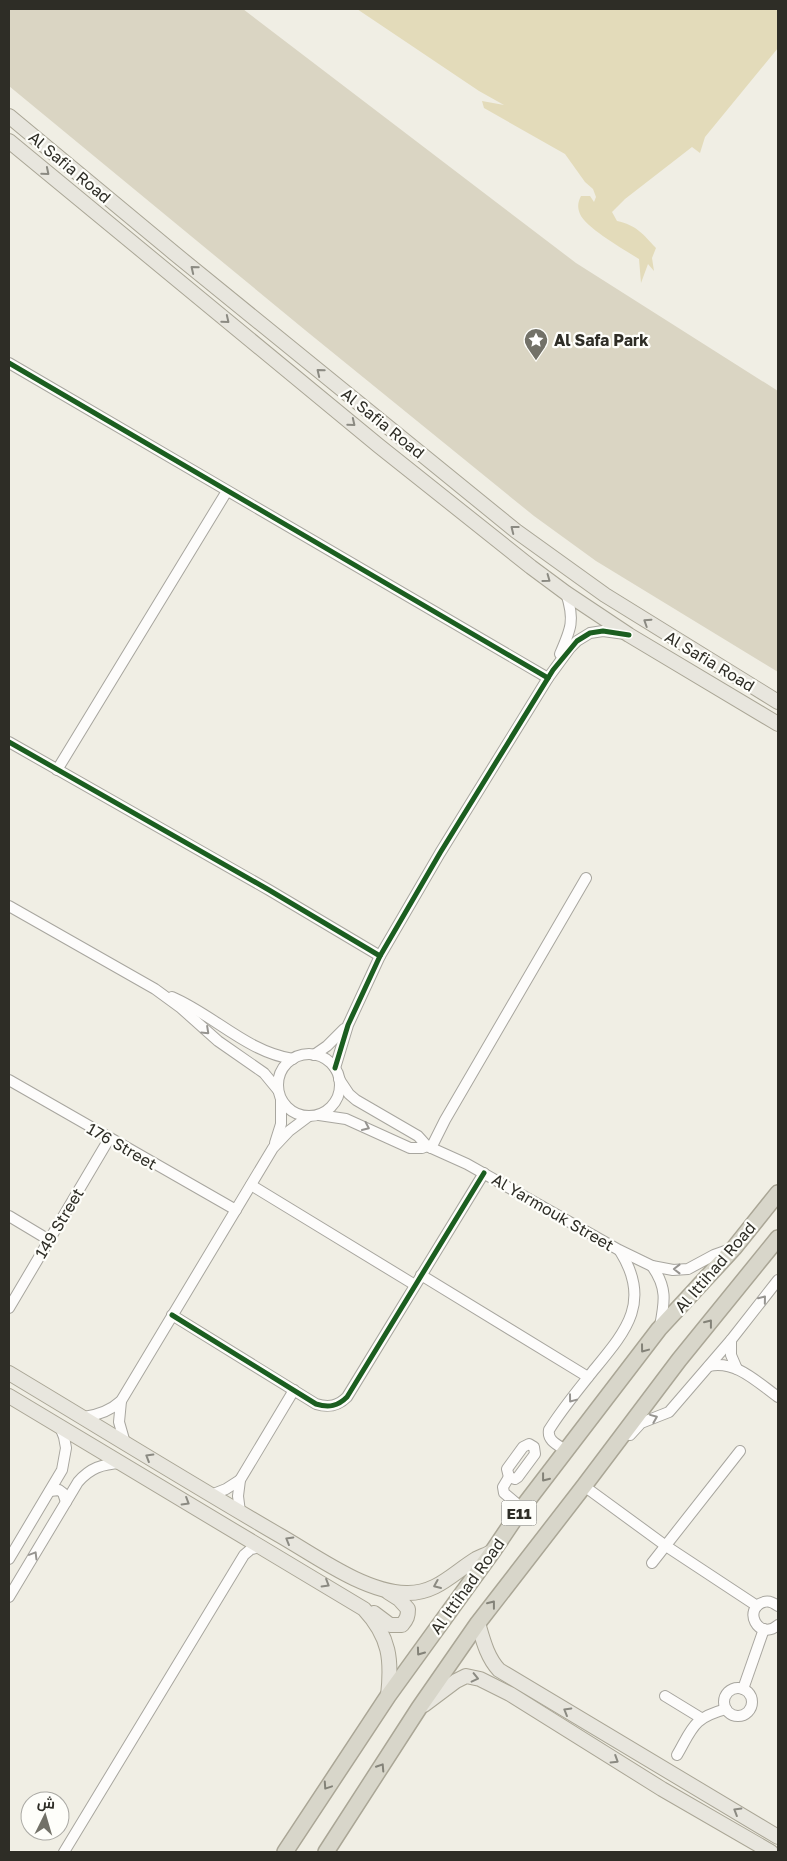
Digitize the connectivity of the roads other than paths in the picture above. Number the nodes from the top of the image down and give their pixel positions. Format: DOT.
graph roads {
  1 [pos="9,116"];
  2 [pos="9,141"];
  3 [pos="9,363"];
  4 [pos="227,491"];
  5 [pos="566,593"];
  6 [pos="630,635"];
  7 [pos="550,674"];
  8 [pos="778,702"];
  9 [pos="778,724"];
  10 [pos="9,742"];
  11 [pos="57,770"];
  12 [pos="586,878"];
  13 [pos="9,906"];
  14 [pos="380,956"];
  15 [pos="155,989"];
  16 [pos="348,1024"];
  17 [pos="314,1055"];
  18 [pos="293,1058"];
  19 [pos="335,1068"];
  20 [pos="9,1080"];
  21 [pos="339,1080"];
  22 [pos="280,1094"];
  23 [pos="314,1115"];
  24 [pos="109,1139"];
  25 [pos="429,1147"];
  26 [pos="273,1148"];
  27 [pos="484,1173"];
  28 [pos="251,1185"];
  29 [pos="778,1192"];
  30 [pos="236,1210"];
  31 [pos="9,1216"];
  32 [pos="778,1238"];
  33 [pos="49,1240"];
  34 [pos="734,1248"];
  35 [pos="619,1250"];
  36 [pos="652,1266"];
  37 [pos="422,1275"];
  38 [pos="778,1280"];
  39 [pos="415,1285"];
  40 [pos="9,1308"];
  41 [pos="172,1315"];
  42 [pos="659,1330"];
  43 [pos="731,1340"];
  44 [pos="709,1366"];
  45 [pos="737,1369"];
  46 [pos="9,1373"];
  47 [pos="588,1377"];
  48 [pos="294,1390"];
  49 [pos="9,1396"];
  50 [pos="778,1397"];
  51 [pos="121,1401"];
  52 [pos="84,1418"];
  53 [pos="60,1427"];
  54 [pos="548,1434"];
  55 [pos="125,1443"];
  56 [pos="567,1450"];
  57 [pos="740,1451"];
  58 [pos="604,1459"];
  59 [pos="121,1463"];
  60 [pos="240,1480"];
  61 [pos="584,1486"];
  62 [pos="50,1491"];
  63 [pos="211,1495"];
  64 [pos="66,1502"];
  65 [pos="522,1508"];
  66 [pos="240,1512"];
  67 [pos="242,1535"];
  68 [pos="666,1546"];
  69 [pos="262,1547"];
  70 [pos="493,1551"];
  71 [pos="244,1555"];
  72 [pos="9,1559"];
  73 [pos="652,1563"];
  74 [pos="385,1591"];
  75 [pos="9,1597"];
  76 [pos="778,1605"];
  77 [pos="757,1606"];
  78 [pos="364,1609"];
  79 [pos="478,1623"];
  80 [pos="778,1625"];
  81 [pos="764,1629"];
  82 [pos="744,1689"];
  83 [pos="388,1696"];
  84 [pos="666,1696"];
  85 [pos="420,1708"];
  86 [pos="726,1709"];
  87 [pos="701,1718"];
  88 [pos="677,1755"];
  89 [pos="778,1837"];
  90 [pos="64,1852"];
  91 [pos="285,1852"];
  92 [pos="326,1852"];
  93 [pos="771,1852"];
  8 -- 1 [label="main road, Al Safia Road, one-way"];
  2 -- 5 [label="main road, Al Safia Road, one-way"];
  3 -- 4 [label="street"];
  4 -- 7 [label="street"];
  4 -- 11 [label="street"];
  5 -- 6 [label="main road, Al Safia Road"];
  5 -- 7 [label="street"];
  6 -- 7 [label="street"];
  6 -- 9 [label="main road, Al Safia Road"];
  7 -- 14 [label="street"];
  10 -- 11 [label="street"];
  11 -- 14 [label="street"];
  12 -- 25 [label="street"];
  13 -- 15 [label="street"];
  14 -- 16 [label="street"];
  15 -- 18 [label="street"];
  15 -- 22 [label="street, one-way"];
  16 -- 17 [label="street"];
  16 -- 19 [label="street"];
  17 -- 18 [label="street"];
  17 -- 19 [label="street"];
  18 -- 22 [label="street"];
  19 -- 21 [label="street"];
  20 -- 24 [label="street, 176 Street"];
  21 -- 23 [label="street"];
  21 -- 25 [label="street, Al Yarmouk Street"];
  22 -- 23 [label="street"];
  22 -- 26 [label="street"];
  23 -- 25 [label="street, Al Yarmouk Street, one-way"];
  23 -- 26 [label="street"];
  24 -- 30 [label="street, 176 Street"];
  24 -- 33 [label="street, 149 Street"];
  25 -- 27 [label="street, Al Yarmouk Street"];
  26 -- 28 [label="street"];
  27 -- 35 [label="street, Al Yarmouk Street"];
  27 -- 37 [label="street"];
  28 -- 30 [label="street"];
  28 -- 39 [label="street"];
  29 -- 34 [label="highway, Al Ittihad Road / E11"];
  30 -- 41 [label="street"];
  31 -- 33 [label="street"];
  58 -- 32 [label="highway, Al Ittihad Road / E11, one-way"];
  33 -- 40 [label="street, 149 Street"];
  34 -- 36 [label="street, Al Yarmouk Street, one-way"];
  34 -- 42 [label="highway, Al Ittihad Road / E11"];
  35 -- 36 [label="street, Al Yarmouk Street"];
  35 -- 47 [label="street"];
  36 -- 42 [label="street"];
  37 -- 39 [label="street"];
  37 -- 47 [label="street"];
  43 -- 38 [label="street, one-way"];
  39 -- 48 [label="street"];
  41 -- 48 [label="street"];
  41 -- 51 [label="street"];
  42 -- 56 [label="highway, Al Ittihad Road / E11, one-way"];
  43 -- 44 [label="street"];
  43 -- 45 [label="street"];
  44 -- 45 [label="street"];
  58 -- 44 [label="street, one-way"];
  45 -- 50 [label="street"];
  46 -- 52 [label="main road"];
  47 -- 54 [label="street, one-way"];
  48 -- 60 [label="street"];
  49 -- 53 [label="main road"];
  51 -- 52 [label="street"];
  51 -- 55 [label="street"];
  52 -- 55 [label="main road"];
  53 -- 59 [label="main road"];
  53 -- 62 [label="street"];
  54 -- 56 [label="street"];
  54 -- 65 [label="street"];
  63 -- 55 [label="main road, one-way"];
  56 -- 65 [label="highway, Al Ittihad Road / E11, one-way"];
  57 -- 68 [label="street"];
  58 -- 61 [label="highway, Al Ittihad Road / E11"];
  59 -- 64 [label="street"];
  59 -- 67 [label="main road, one-way"];
  60 -- 63 [label="street"];
  60 -- 66 [label="street"];
  61 -- 68 [label="street"];
  79 -- 61 [label="highway, Al Ittihad Road / E11, one-way"];
  62 -- 64 [label="street"];
  62 -- 72 [label="street"];
  63 -- 66 [label="main road"];
  75 -- 64 [label="street, one-way"];
  65 -- 70 [label="highway, Al Ittihad Road / E11"];
  74 -- 66 [label="main road, one-way"];
  67 -- 69 [label="main road"];
  67 -- 71 [label="street"];
  68 -- 73 [label="street"];
  68 -- 77 [label="street"];
  69 -- 71 [label="street"];
  69 -- 78 [label="main road, one-way"];
  70 -- 74 [label="main road, one-way"];
  70 -- 83 [label="highway, Al Ittihad Road / E11, one-way"];
  71 -- 90 [label="street"];
  74 -- 78 [label="main road"];
  76 -- 77 [label="street"];
  77 -- 81 [label="street"];
  78 -- 83 [label="main road"];
  79 -- 85 [label="highway, Al Ittihad Road / E11"];
  89 -- 79 [label="main road, one-way"];
  80 -- 81 [label="street"];
  81 -- 82 [label="street"];
  82 -- 86 [label="street"];
  82 -- 86 [label="street"];
  83 -- 91 [label="highway, Al Ittihad Road / E11, one-way"];
  84 -- 87 [label="street"];
  92 -- 85 [label="highway, Al Ittihad Road / E11, one-way"];
  85 -- 93 [label="main road, one-way"];
  86 -- 87 [label="street"];
  87 -- 88 [label="street"];
}
